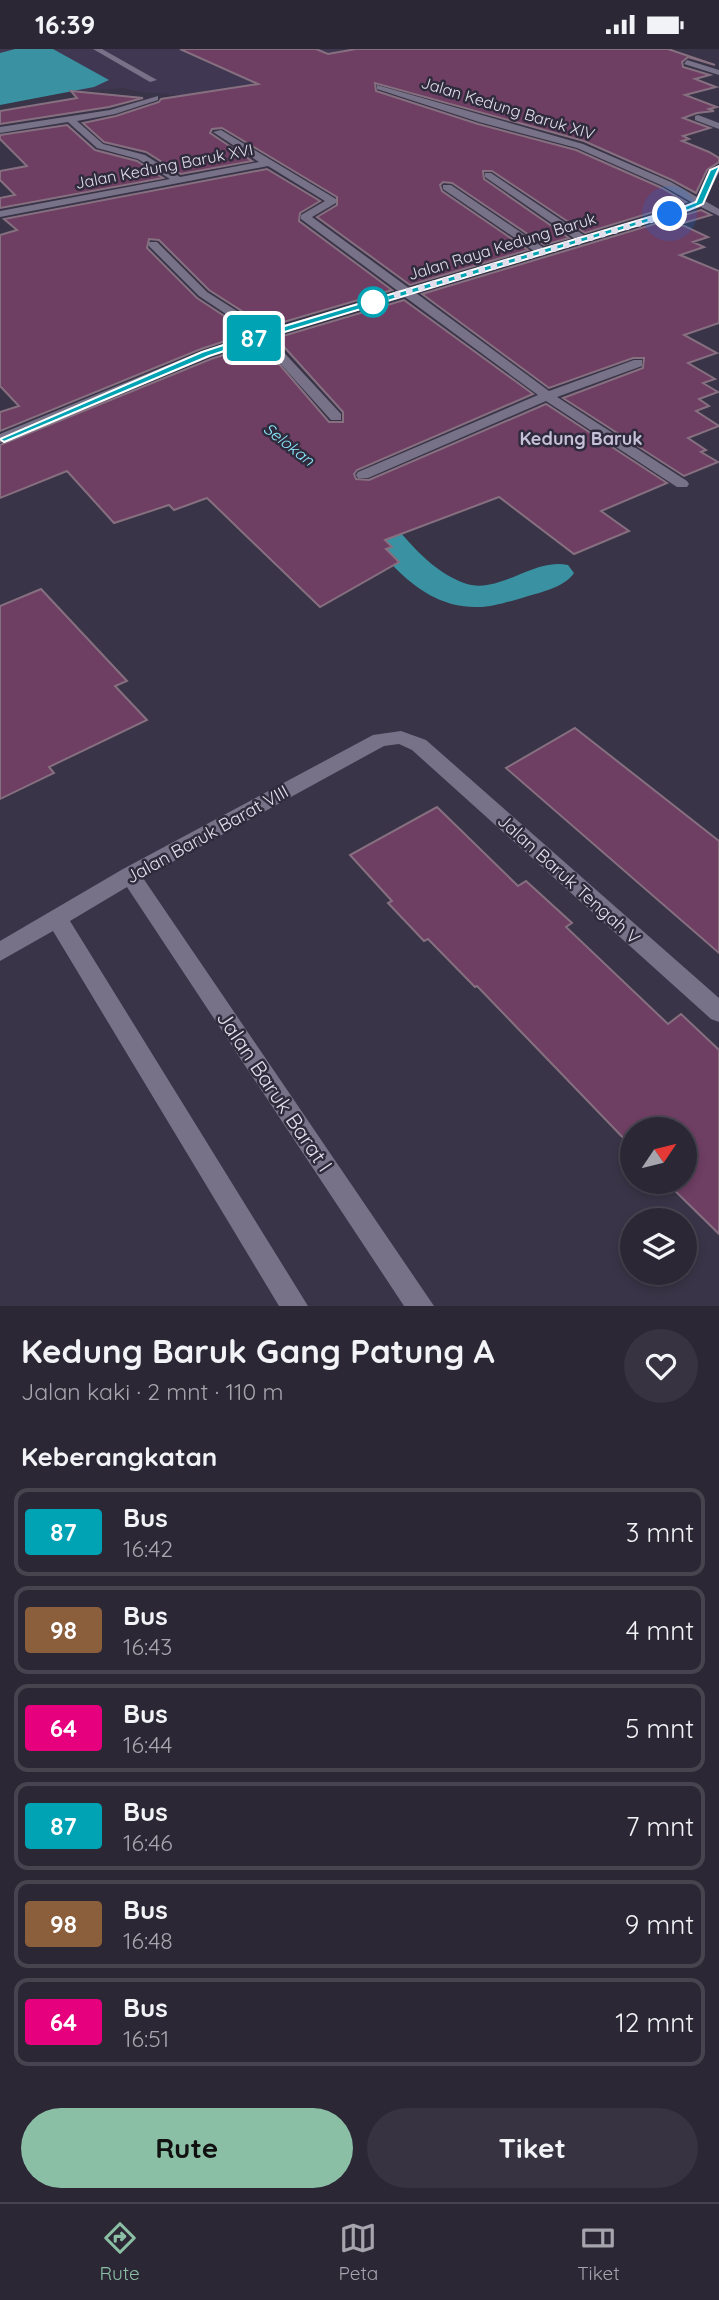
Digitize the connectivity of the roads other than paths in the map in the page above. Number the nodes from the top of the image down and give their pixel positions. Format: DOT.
graph roads {
  1 [pos="97,49"];
  2 [pos="687,62"];
  3 [pos="719,72"];
  4 [pos="153,80"];
  5 [pos="380,87"];
  6 [pos="155,98"];
  7 [pos="698,118"];
  8 [pos="70,119"];
  9 [pos="719,126"];
  10 [pos="0,131"];
  11 [pos="218,132"];
  12 [pos="265,162"];
  13 [pos="719,168"];
  14 [pos="488,175"];
  15 [pos="178,180"];
  16 [pos="447,187"];
  17 [pos="699,204"];
  18 [pos="719,213"];
  19 [pos="0,214"];
  20 [pos="584,240"];
  21 [pos="153,244"];
  22 [pos="543,252"];
  23 [pos="406,293"];
  24 [pos="265,334"];
  25 [pos="638,363"];
  26 [pos="549,397"];
  27 [pos="336,417"];
  28 [pos="0,439"];
  29 [pos="363,475"];
  30 [pos="682,484"];
  31 [pos="419,745"];
  32 [pos="130,875"];
  33 [pos="57,919"];
  34 [pos="0,952"];
  35 [pos="719,1012"];
  36 [pos="294,1306"];
  37 [pos="420,1306"];
  1 -- 4 [label="lane"];
  2 -- 3 [label="street"];
  5 -- 17 [label="street, Jalan Kedung Baruk XIV"];
  6 -- 8 [label="street"];
  7 -- 9 [label="street"];
  8 -- 10 [label="street"];
  8 -- 15 [label="street"];
  11 -- 12 [label="street"];
  12 -- 15 [label="street, Jalan Kedung Baruk XVI"];
  12 -- 23 [label="street, Jalan Kedung Baruk XVI"];
  13 -- 17 [label="street"];
  14 -- 20 [label="street"];
  15 -- 19 [label="street, Jalan Kedung Baruk XVI"];
  16 -- 22 [label="street"];
  17 -- 18 [label="street, Jalan Kedung Baruk XIV"];
  17 -- 20 [label="street, Jalan Raya Kedung Baruk"];
  20 -- 22 [label="street, Jalan Raya Kedung Baruk"];
  21 -- 24 [label="street"];
  22 -- 23 [label="street, Jalan Raya Kedung Baruk"];
  23 -- 24 [label="street, Jalan Raya Kedung Baruk"];
  23 -- 26 [label="street"];
  24 -- 27 [label="street"];
  24 -- 28 [label="street, Jalan Raya Kedung Baruk"];
  25 -- 26 [label="street"];
  26 -- 29 [label="street"];
  26 -- 30 [label="street"];
  31 -- 32 [label="street, Jalan Baruk Barat VIII"];
  31 -- 35 [label="street, Jalan Baruk Tengah V"];
  32 -- 33 [label="street, Jalan Baruk Barat VIII"];
  32 -- 37 [label="street, Jalan Baruk Barat I"];
  33 -- 34 [label="street, Jalan Baruk Barat VIII"];
  33 -- 36 [label="street"];
}
